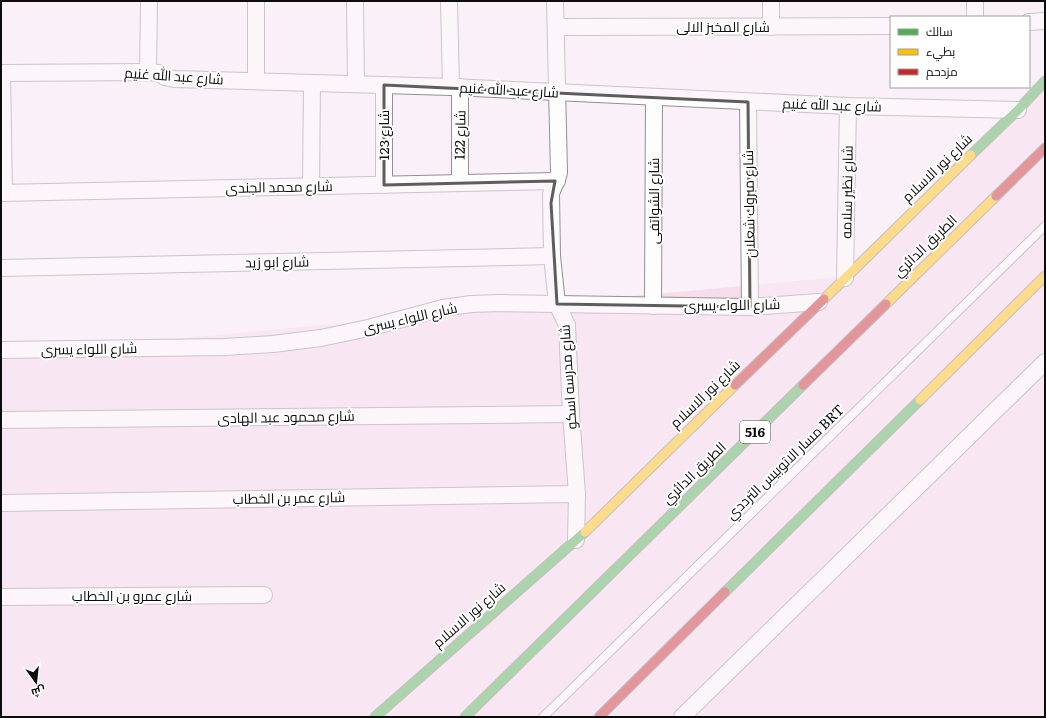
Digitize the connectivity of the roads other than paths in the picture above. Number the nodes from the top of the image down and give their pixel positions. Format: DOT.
graph roads {
  1 [pos="149,1"];
  2 [pos="256,1"];
  3 [pos="355,1"];
  4 [pos="449,1"];
  5 [pos="555,1"];
  6 [pos="771,1"];
  7 [pos="974,1"];
  8 [pos="975,16"];
  9 [pos="1045,21"];
  10 [pos="1030,22"];
  11 [pos="890,26"];
  12 [pos="556,27"];
  13 [pos="771,27"];
  14 [pos="148,72"];
  15 [pos="2,73"];
  16 [pos="256,81"];
  17 [pos="1045,81"];
  18 [pos="312,83"];
  19 [pos="356,84"];
  20 [pos="384,85"];
  21 [pos="456,87"];
  22 [pos="557,92"];
  23 [pos="654,97"];
  24 [pos="748,102"];
  25 [pos="848,106"];
  26 [pos="1018,110"];
  27 [pos="1045,148"];
  28 [pos="557,181"];
  29 [pos="460,183"];
  30 [pos="384,185"];
  31 [pos="311,186"];
  32 [pos="2,193"];
  33 [pos="1045,226"];
  34 [pos="552,256"];
  35 [pos="1,268"];
  36 [pos="1045,276"];
  37 [pos="845,278"];
  38 [pos="820,302"];
  39 [pos="557,304"];
  40 [pos="653,306"];
  41 [pos="750,307"];
  42 [pos="1,350"];
  43 [pos="1045,362"];
  44 [pos="571,414"];
  45 [pos="1,420"];
  46 [pos="577,494"];
  47 [pos="1,503"];
  48 [pos="576,540"];
  49 [pos="264,595"];
  50 [pos="1,597"];
  51 [pos="375,717"];
  52 [pos="465,717"];
  53 [pos="543,717"];
  54 [pos="599,717"];
  55 [pos="682,717"];
  1 -- 14 [label="street"];
  2 -- 16 [label="street"];
  3 -- 19 [label="street"];
  4 -- 21 [label="street, شارع 122"];
  5 -- 12 [label="street, شارع مدرسه اسكو"];
  6 -- 13 [label="street"];
  7 -- 8 [label="street"];
  9 -- 10 [label="street"];
  11 -- 13 [label="street, شارع المخبز الالى"];
  12 -- 13 [label="street, شارع المخبز الالى"];
  12 -- 22 [label="street, شارع مدرسه اسكو"];
  14 -- 15 [label="street, شارع عبد الله غنيم"];
  14 -- 16 [label="street, شارع عبد الله غنيم"];
  15 -- 32 [label="street"];
  16 -- 18 [label="street, شارع عبد الله غنيم"];
  17 -- 26 [label="main road, شارع نور الاسلام"];
  18 -- 19 [label="street, شارع عبد الله غنيم"];
  18 -- 31 [label="street"];
  19 -- 20 [label="street, شارع عبد الله غنيم"];
  20 -- 21 [label="street, شارع عبد الله غنيم"];
  20 -- 30 [label="street, شارع 123"];
  21 -- 22 [label="street, شارع عبد الله غنيم"];
  21 -- 29 [label="street, شارع 122"];
  22 -- 23 [label="street, شارع عبد الله غنيم"];
  22 -- 28 [label="street, شارع مدرسه اسكو"];
  23 -- 24 [label="street, شارع عبد الله غنيم"];
  23 -- 40 [label="street, شارع الشواتفى"];
  24 -- 25 [label="street, شارع عبد الله غنيم"];
  24 -- 41 [label="street, شارع مبروك شعلان"];
  25 -- 26 [label="street, شارع عبد الله غنيم"];
  25 -- 37 [label="street, شارع نظير سلامه"];
  26 -- 37 [label="main road, شارع نور الاسلام"];
  27 -- 52 [label="main road, الطريق الدائري / 516"];
  28 -- 29 [label="street, شارع محمد الجندى"];
  28 -- 34 [label="street, شارع مدرسه اسكو"];
  29 -- 30 [label="street, شارع محمد الجندى"];
  30 -- 31 [label="street, شارع محمد الجندى"];
  31 -- 32 [label="street, شارع محمد الجندى"];
  33 -- 53 [label="lane, مسار الاتوبيس الترددي BRT"];
  34 -- 35 [label="street, شارع ابو زيد"];
  34 -- 39 [label="street, شارع مدرسه اسكو"];
  36 -- 54 [label="main road"];
  37 -- 38 [label="main road, شارع نور الاسلام"];
  38 -- 41 [label="street, شارع اللواء يسرى"];
  38 -- 48 [label="main road, شارع نور الاسلام"];
  39 -- 40 [label="street, شارع اللواء يسرى"];
  39 -- 42 [label="street, شارع اللواء يسرى"];
  39 -- 44 [label="street, شارع مدرسه اسكو"];
  40 -- 41 [label="street, شارع اللواء يسرى"];
  43 -- 55 [label="street"];
  44 -- 45 [label="street, شارع محمود عبد الهادى"];
  44 -- 46 [label="street, شارع مدرسه اسكو"];
  46 -- 47 [label="street, شارع عمر بن الخطاب"];
  46 -- 48 [label="street, شارع مدرسه اسكو"];
  48 -- 51 [label="main road, شارع نور الاسلام"];
  49 -- 50 [label="street, شارع عمرو بن الخطاب"];
}
